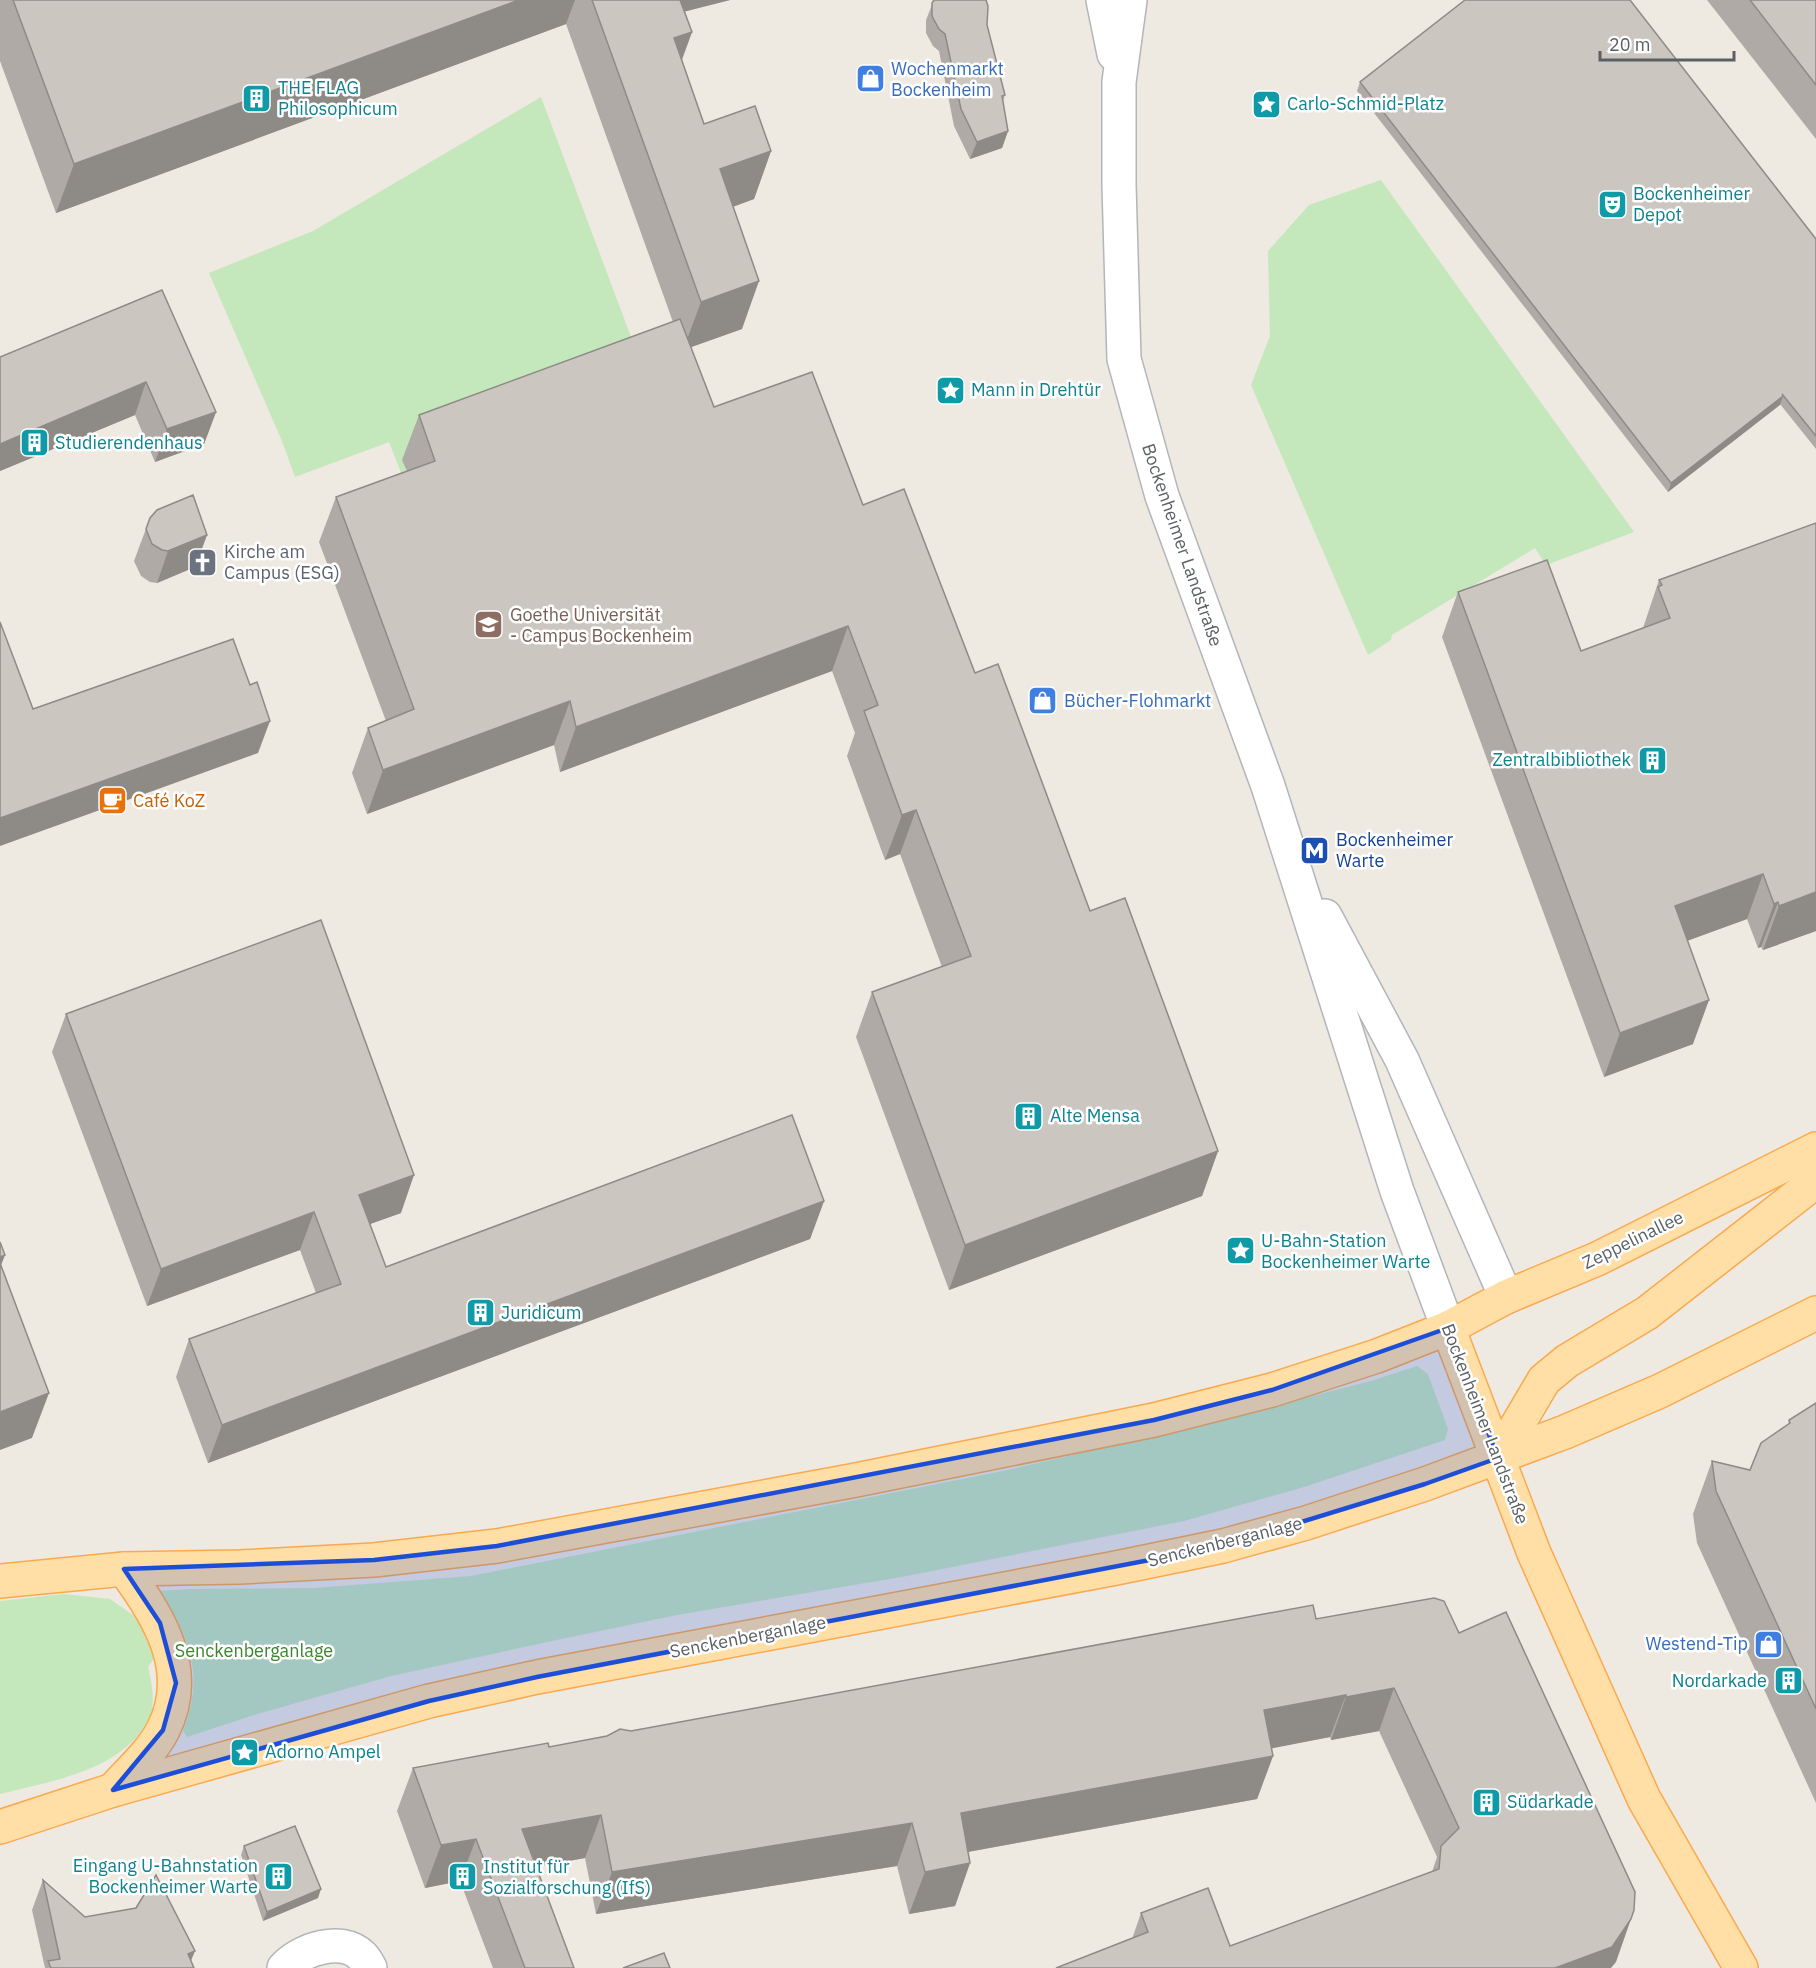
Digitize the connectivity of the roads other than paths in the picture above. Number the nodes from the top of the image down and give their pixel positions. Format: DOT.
graph roads {
  1 [pos="1103,0"];
  2 [pos="1130,0"];
  3 [pos="1119,82"];
  4 [pos="1291,854"];
  5 [pos="1816,1149"];
  6 [pos="1816,1181"];
  7 [pos="1506,1298"];
  8 [pos="1816,1313"];
  9 [pos="1448,1328"];
  10 [pos="1498,1458"];
  11 [pos="124,1569"];
  12 [pos="0,1581"];
  13 [pos="113,1790"];
  14 [pos="0,1827"];
  15 [pos="284,1968"];
  16 [pos="370,1968"];
  17 [pos="1741,1968"];
  1 -- 3 [label="street, Bockenheimer Landstraße"];
  2 -- 3 [label="street, Bockenheimer Landstraße"];
  3 -- 4 [label="street, Bockenheimer Landstraße"];
  4 -- 7 [label="street, Bockenheimer Landstraße"];
  4 -- 9 [label="street, Bockenheimer Landstraße"];
  5 -- 7 [label="main road, Zeppelinallee"];
  6 -- 10 [label="main road"];
  7 -- 9 [label="main road, Zeppelinallee"];
  8 -- 10 [label="main road"];
  9 -- 10 [label="main road, Bockenheimer Landstraße"];
  9 -- 11 [label="main road"];
  10 -- 13 [label="main road, Senckenberganlage"];
  10 -- 17 [label="main road, Bockenheimer Landstraße"];
  11 -- 12 [label="main road"];
  11 -- 13 [label="main road"];
  13 -- 14 [label="main road, Senckenberganlage"];
  15 -- 16 [label="street"];
}
